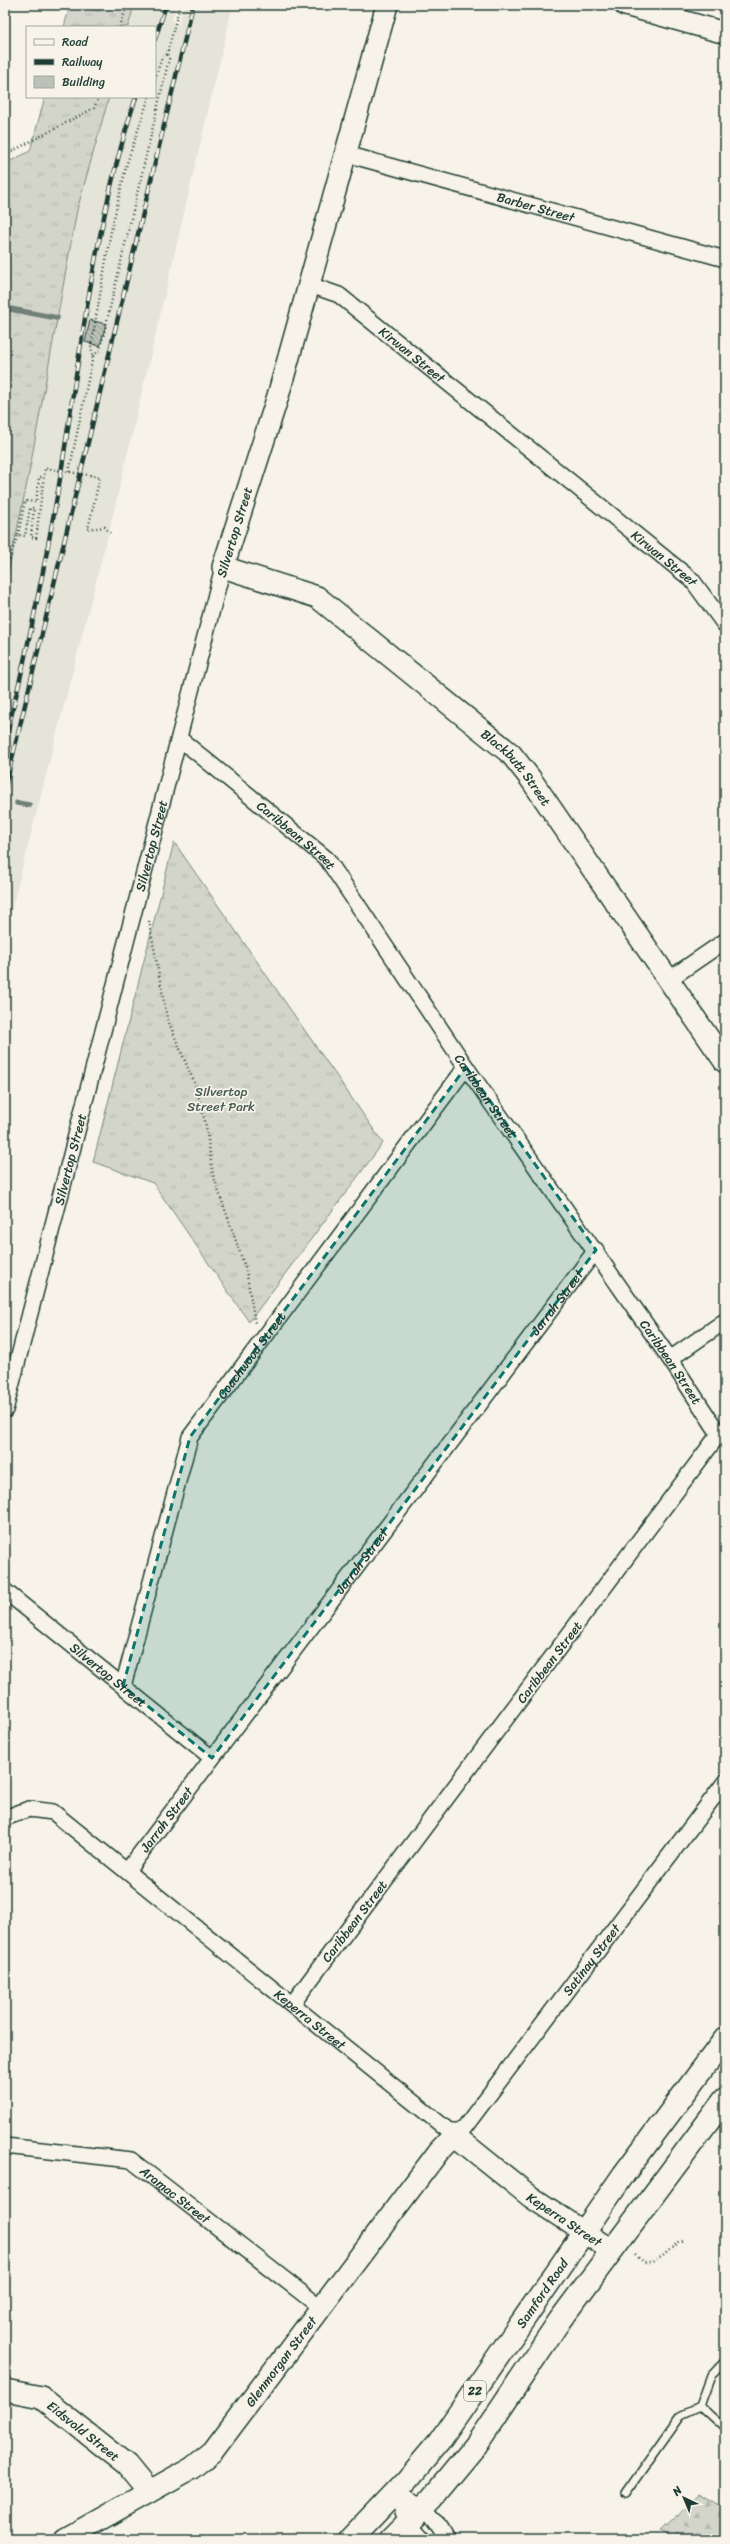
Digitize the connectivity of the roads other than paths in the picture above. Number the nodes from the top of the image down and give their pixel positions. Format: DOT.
graph roads {
  1 [pos="387,5"];
  2 [pos="625,5"];
  3 [pos="725,33"];
  4 [pos="346,154"];
  5 [pos="725,259"];
  6 [pos="310,285"];
  7 [pos="223,567"];
  8 [pos="725,625"];
  9 [pos="180,739"];
  10 [pos="725,941"];
  11 [pos="668,980"];
  12 [pos="725,1062"];
  13 [pos="466,1067"];
  14 [pos="596,1250"];
  15 [pos="725,1321"];
  16 [pos="670,1359"];
  17 [pos="5,1410"];
  18 [pos="5,1591"];
  19 [pos="123,1686"];
  20 [pos="212,1758"];
  21 [pos="725,1782"];
  22 [pos="5,1818"];
  23 [pos="127,1871"];
  24 [pos="293,2003"];
  25 [pos="725,2039"];
  26 [pos="725,2099"];
  27 [pos="454,2135"];
  28 [pos="5,2146"];
  29 [pos="585,2232"];
  30 [pos="611,2250"];
  31 [pos="320,2307"];
  32 [pos="725,2361"];
  33 [pos="5,2390"];
  34 [pos="700,2406"];
  35 [pos="725,2429"];
  36 [pos="149,2492"];
  37 [pos="396,2492"];
  38 [pos="625,2494"];
  39 [pos="424,2506"];
  40 [pos="407,2523"];
  41 [pos="65,2539"];
  42 [pos="350,2539"];
  43 [pos="391,2539"];
  44 [pos="421,2539"];
  45 [pos="446,2539"];
  1 -- 4 [label="street"];
  2 -- 3 [label="street"];
  4 -- 5 [label="street, Barber Street"];
  4 -- 6 [label="street"];
  6 -- 7 [label="street, Silvertop Street"];
  6 -- 8 [label="street, Kirwan Street"];
  7 -- 9 [label="street, Silvertop Street"];
  7 -- 11 [label="street, Blackbutt Street"];
  9 -- 13 [label="street, Caribbean Street"];
  9 -- 17 [label="street, Silvertop Street"];
  10 -- 11 [label="street"];
  11 -- 12 [label="street, Blackbutt Street"];
  13 -- 14 [label="street, Caribbean Street"];
  13 -- 19 [label="street, Coachwood Street"];
  14 -- 16 [label="street, Caribbean Street"];
  14 -- 20 [label="street, Jarrah Street"];
  15 -- 16 [label="street"];
  16 -- 24 [label="street, Caribbean Street"];
  18 -- 19 [label="street, Silvertop Street"];
  19 -- 20 [label="street, Silvertop Street"];
  20 -- 23 [label="street, Jarrah Street"];
  21 -- 27 [label="street, Satinay Street"];
  22 -- 23 [label="street, Keperra Street"];
  23 -- 24 [label="street, Keperra Street"];
  24 -- 27 [label="street, Keperra Street"];
  25 -- 29 [label="main road, Samford Road / 22"];
  26 -- 30 [label="main road, 22"];
  27 -- 29 [label="street, Keperra Street"];
  27 -- 31 [label="street, Glenmorgan Street"];
  28 -- 31 [label="street, Aramac Street"];
  29 -- 30 [label="street, Keperra Street"];
  29 -- 37 [label="main road, Samford Road / 22"];
  30 -- 39 [label="main road, 22"];
  31 -- 36 [label="street, Glenmorgan Street"];
  32 -- 34 [label="lane"];
  33 -- 36 [label="street, Eidsvold Street"];
  34 -- 35 [label="lane"];
  34 -- 38 [label="lane"];
  36 -- 41 [label="street, Glenmorgan Street"];
  37 -- 39 [label="street"];
  37 -- 40 [label="street"];
  37 -- 42 [label="main road, Samford Road / 22"];
  39 -- 40 [label="main road, 22"];
  39 -- 45 [label="street"];
  40 -- 43 [label="main road, 22"];
  40 -- 44 [label="street"];
}
